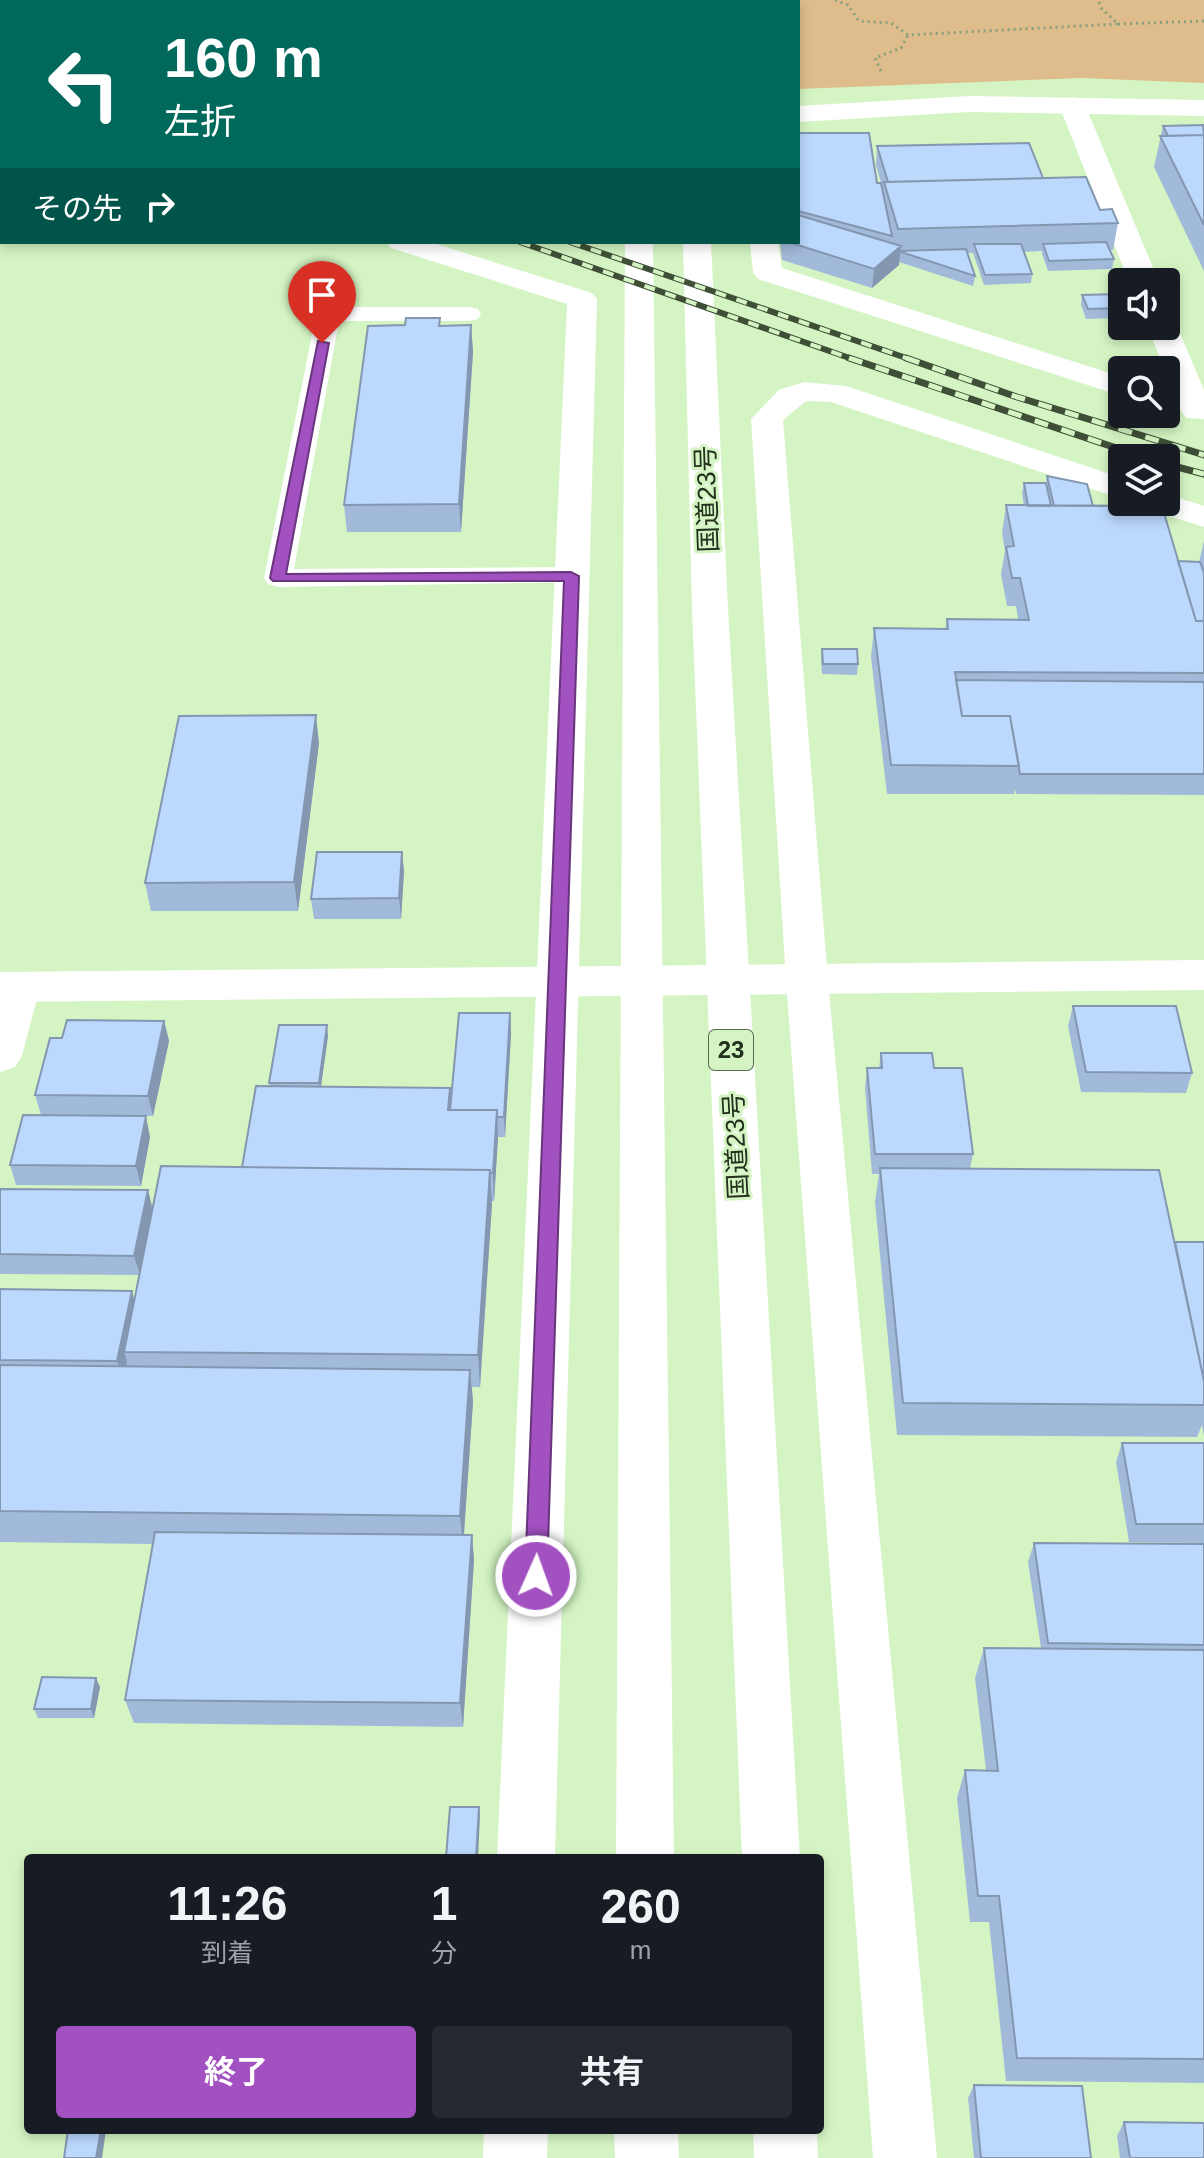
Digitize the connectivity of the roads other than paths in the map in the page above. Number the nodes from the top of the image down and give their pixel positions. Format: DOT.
graph roads {
  1 [pos="1072,105"];
  2 [pos="1204,108"];
  3 [pos="800,114"];
  4 [pos="407,244"];
  5 [pos="639,244"];
  6 [pos="697,244"];
  7 [pos="764,244"];
  8 [pos="1138,268"];
  9 [pos="469,314"];
  10 [pos="1168,340"];
  11 [pos="1108,382"];
  12 [pos="1180,406"];
  13 [pos="1200,412"];
  14 [pos="1108,484"];
  15 [pos="1180,509"];
  16 [pos="1204,517"];
  17 [pos="571,576"];
  18 [pos="1204,975"];
  19 [pos="807,980"];
  20 [pos="557,982"];
  21 [pos="10,987"];
  22 [pos="0,1056"];
  23 [pos="526,1854"];
  24 [pos="645,1854"];
  25 [pos="771,1854"];
  26 [pos="516,2134"];
  27 [pos="646,2134"];
  28 [pos="785,2134"];
  29 [pos="515,2158"];
  30 [pos="647,2158"];
  31 [pos="786,2158"];
  32 [pos="905,2158"];
  1 -- 2 [label="main road"];
  1 -- 3 [label="main road"];
  1 -- 8 [label="main road"];
  4 -- 17 [label="main road"];
  5 -- 24 [label="main road"];
  6 -- 25 [label="main road, 国道23号 / 23"];
  7 -- 11 [label="main road"];
  9 -- 17 [label="lane"];
  10 -- 13 [label="main road"];
  12 -- 13 [label="main road"];
  14 -- 19 [label="main road"];
  15 -- 16 [label="main road"];
  17 -- 20 [label="main road"];
  18 -- 19 [label="main road"];
  19 -- 20 [label="main road"];
  19 -- 32 [label="main road"];
  20 -- 21 [label="main road"];
  20 -- 23 [label="main road"];
  21 -- 22 [label="main road"];
  26 -- 29 [label="main road"];
  27 -- 30 [label="main road"];
  28 -- 31 [label="main road"];
}
